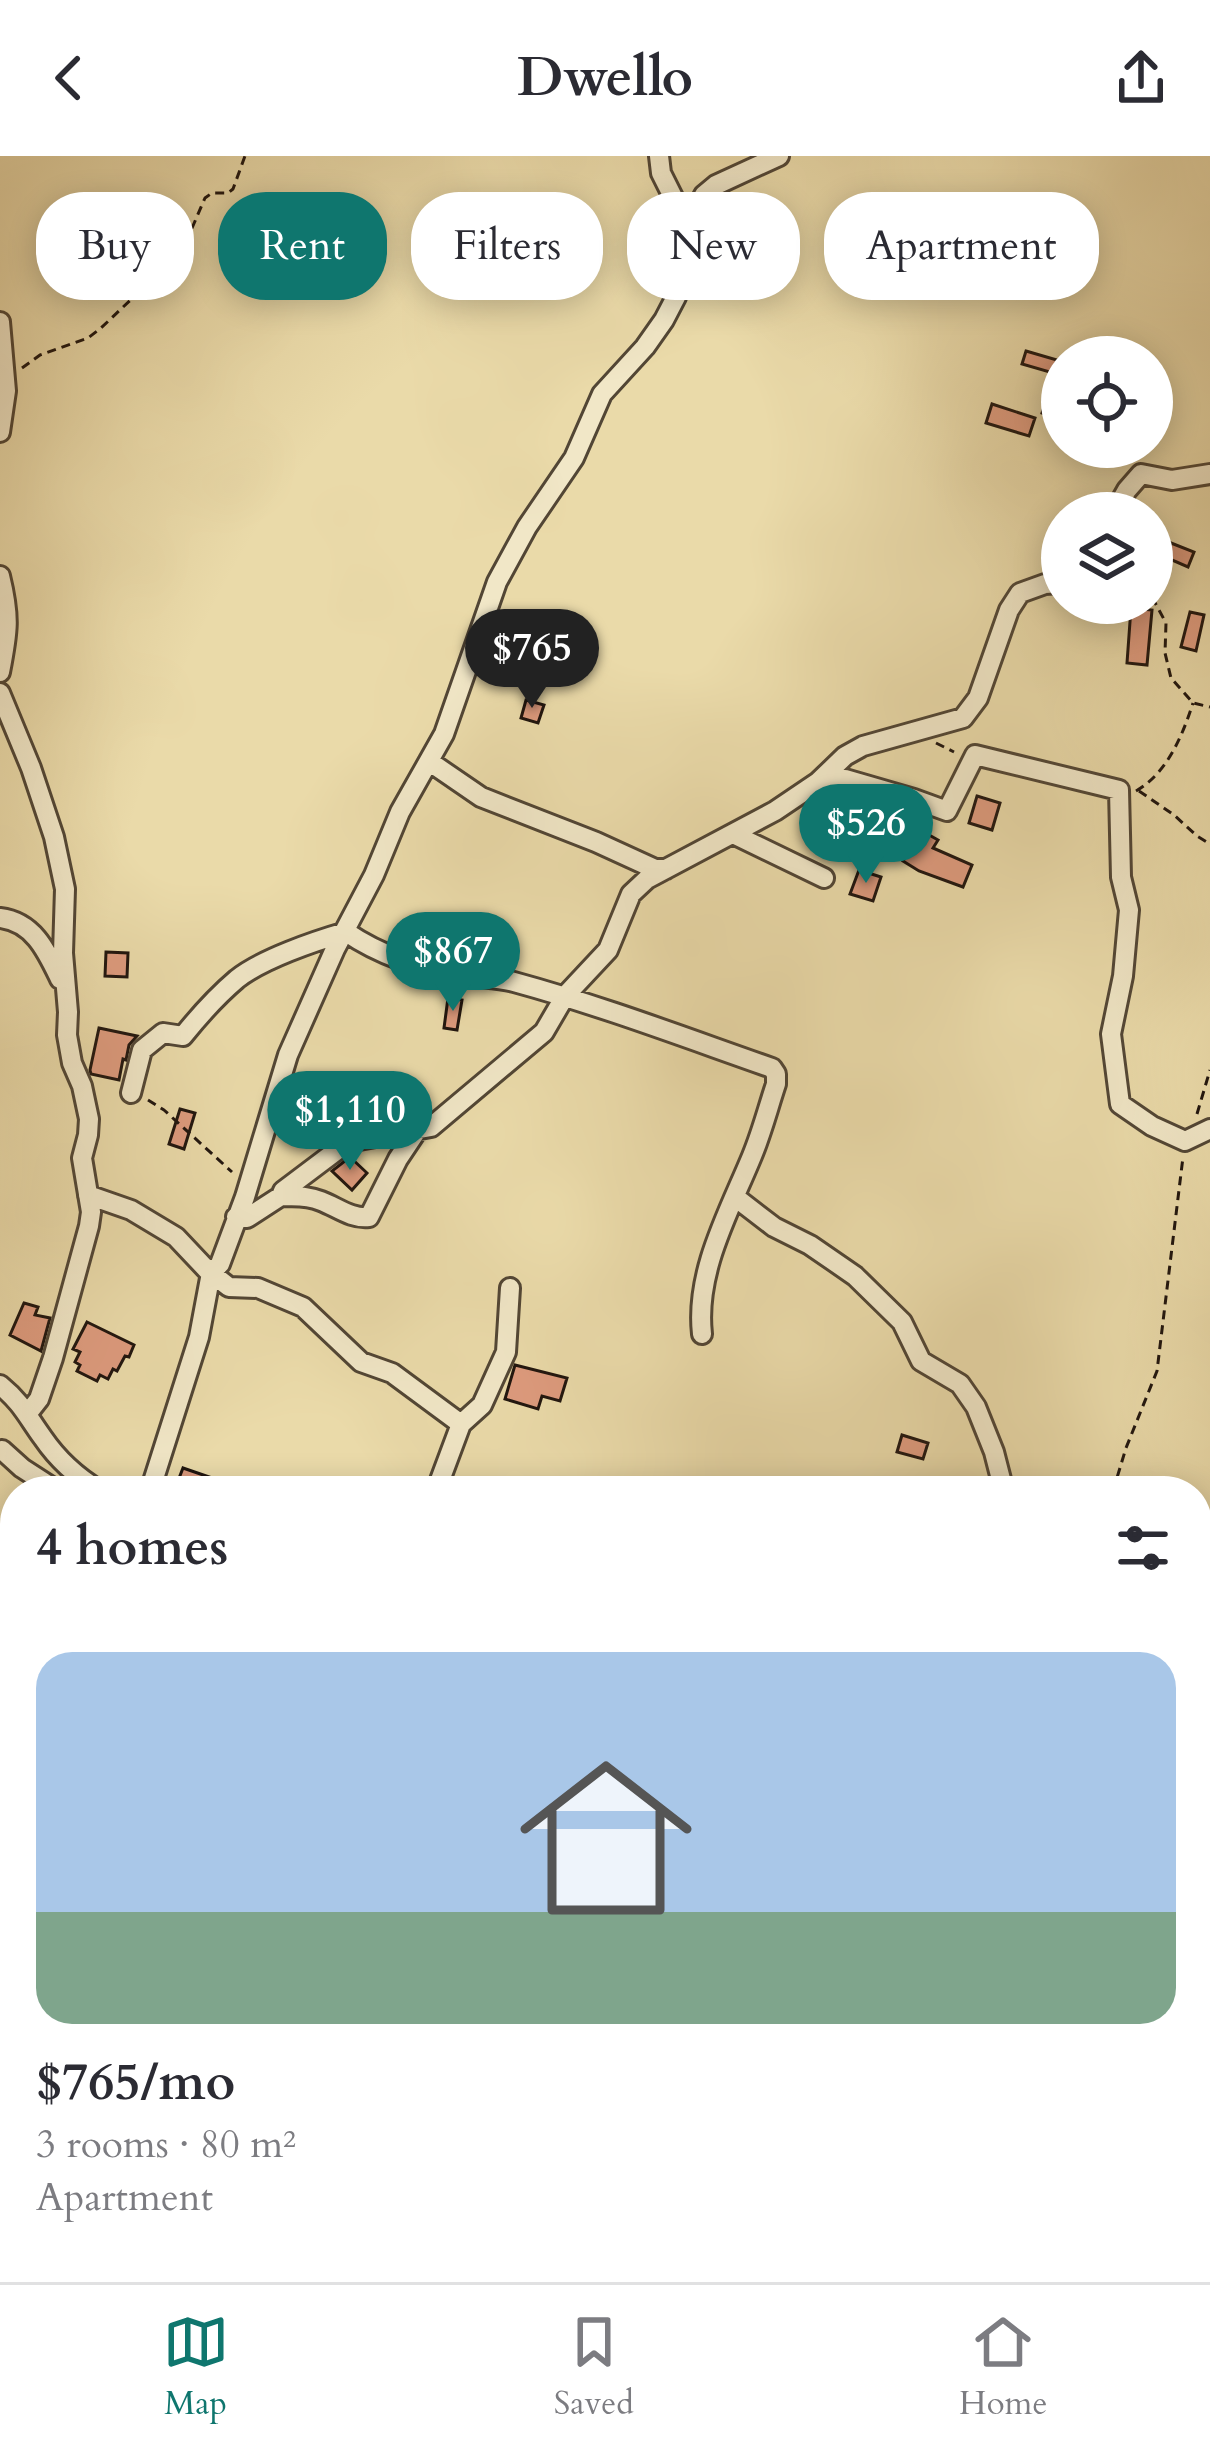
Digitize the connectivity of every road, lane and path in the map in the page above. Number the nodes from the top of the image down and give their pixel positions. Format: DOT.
graph roads {
  1 [pos="245,156"];
  2 [pos="659,156"];
  3 [pos="779,156"];
  4 [pos="671,192"];
  5 [pos="708,192"];
  6 [pos="674,300"];
  7 [pos="0,322"];
  8 [pos="6,379"];
  9 [pos="0,432"];
  10 [pos="1210,474"];
  11 [pos="1126,492"];
  12 [pos="0,576"];
  13 [pos="1041,585"];
  14 [pos="1166,624"];
  15 [pos="0,672"];
  16 [pos="0,693"];
  17 [pos="1210,707"];
  18 [pos="430,762"];
  19 [pos="818,782"];
  20 [pos="1138,790"];
  21 [pos="733,835"];
  22 [pos="1210,844"];
  23 [pos="666,869"];
  24 [pos="824,878"];
  25 [pos="0,918"];
  26 [pos="346,932"];
  27 [pos="66,991"];
  28 [pos="565,996"];
  29 [pos="1210,1070"];
  30 [pos="131,1093"];
  31 [pos="418,1129"];
  32 [pos="1210,1129"];
  33 [pos="1184,1141"];
  34 [pos="246,1187"];
  35 [pos="88,1195"];
  36 [pos="281,1196"];
  37 [pos="735,1197"];
  38 [pos="236,1217"];
  39 [pos="216,1269"];
  40 [pos="510,1288"];
  41 [pos="702,1334"];
  42 [pos="0,1385"];
  43 [pos="28,1413"];
  44 [pos="460,1424"];
  45 [pos="40,1435"];
  46 [pos="2,1450"];
  47 [pos="34,1476"];
  48 [pos="52,1476"];
  49 [pos="78,1476"];
  50 [pos="155,1476"];
  51 [pos="441,1476"];
  52 [pos="1000,1476"];
  53 [pos="1118,1476"];
  1 -- 8 [label="path"];
  2 -- 4 [label="street"];
  3 -- 5 [label="street"];
  6 -- 18 [label="street"];
  7 -- 8 [label="street"];
  8 -- 9 [label="street"];
  10 -- 11 [label="street"];
  12 -- 15 [label="street"];
  13 -- 19 [label="street"];
  14 -- 17 [label="path"];
  16 -- 27 [label="street"];
  18 -- 23 [label="street"];
  18 -- 26 [label="street"];
  19 -- 21 [label="street"];
  19 -- 33 [label="street"];
  20 -- 22 [label="path"];
  21 -- 23 [label="street"];
  21 -- 24 [label="street"];
  23 -- 28 [label="street"];
  25 -- 27 [label="street"];
  26 -- 28 [label="street"];
  26 -- 30 [label="street"];
  26 -- 34 [label="street"];
  27 -- 35 [label="street"];
  28 -- 31 [label="street"];
  28 -- 37 [label="street"];
  29 -- 33 [label="path"];
  30 -- 34 [label="path"];
  31 -- 36 [label="street"];
  31 -- 36 [label="street"];
  32 -- 33 [label="street"];
  33 -- 53 [label="path"];
  34 -- 38 [label="street"];
  35 -- 39 [label="street"];
  35 -- 43 [label="street"];
  36 -- 38 [label="street"];
  37 -- 41 [label="street"];
  37 -- 52 [label="street"];
  38 -- 39 [label="street"];
  39 -- 44 [label="street"];
  39 -- 50 [label="street"];
  40 -- 44 [label="street"];
  42 -- 43 [label="street"];
  43 -- 45 [label="street"];
  44 -- 51 [label="street"];
  45 -- 48 [label="street"];
  45 -- 49 [label="street"];
  46 -- 47 [label="street"];
}
